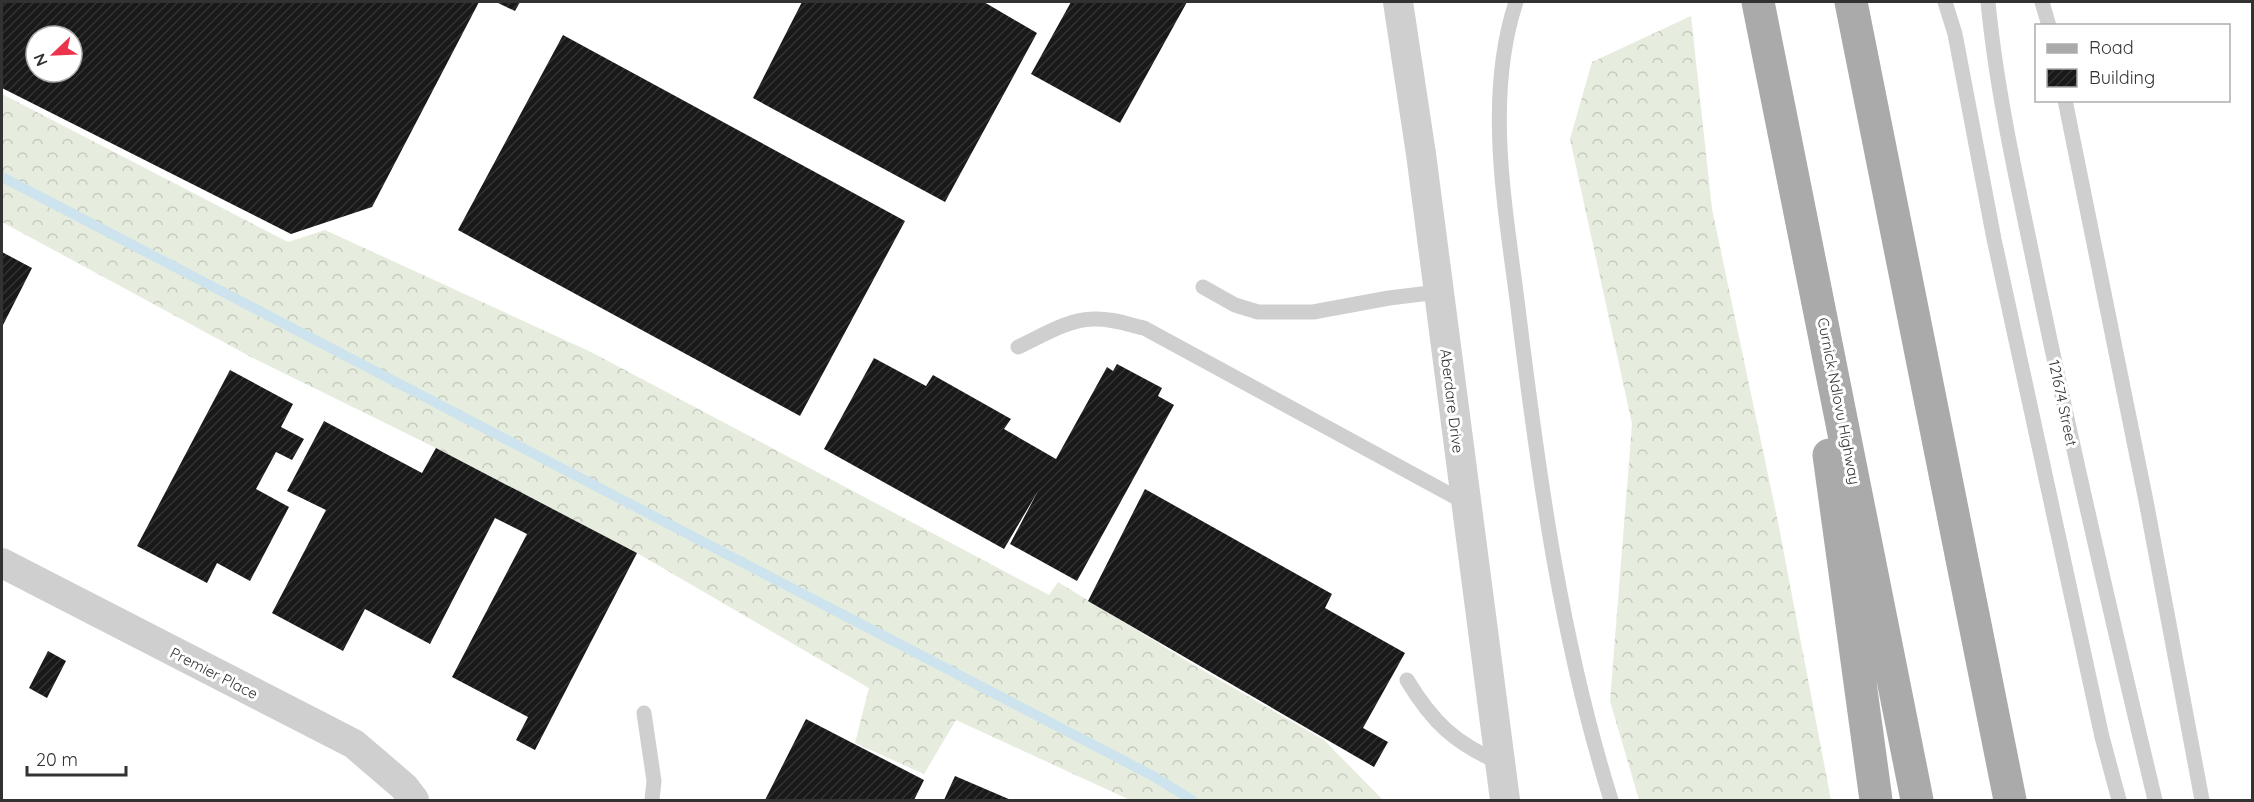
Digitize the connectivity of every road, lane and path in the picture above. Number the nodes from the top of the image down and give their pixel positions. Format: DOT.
graph roads {
  1 [pos="1398,2"];
  2 [pos="1516,2"];
  3 [pos="1758,2"];
  4 [pos="1851,2"];
  5 [pos="1945,2"];
  6 [pos="1988,2"];
  7 [pos="2042,2"];
  8 [pos="2048,24"];
  9 [pos="2065,102"];
  10 [pos="1203,287"];
  11 [pos="1438,292"];
  12 [pos="1822,312"];
  13 [pos="1018,347"];
  14 [pos="1466,503"];
  15 [pos="2,563"];
  16 [pos="1407,680"];
  17 [pos="644,714"];
  18 [pos="1999,742"];
  19 [pos="1500,764"];
  20 [pos="414,801"];
  21 [pos="652,801"];
  22 [pos="1505,801"];
  23 [pos="1611,801"];
  24 [pos="1876,801"];
  25 [pos="1917,801"];
  26 [pos="2010,801"];
  27 [pos="2017,801"];
  28 [pos="2119,801"];
  29 [pos="2155,801"];
  30 [pos="2202,801"];
  1 -- 11 [label="street, Aberdare Drive"];
  2 -- 23 [label="lane"];
  3 -- 12 [label="main road, Curnick Ndlovu Highway"];
  4 -- 18 [label="main road"];
  5 -- 28 [label="lane"];
  6 -- 29 [label="lane, 121674 Street"];
  7 -- 8 [label="lane"];
  9 -- 30 [label="lane"];
  10 -- 11 [label="lane"];
  11 -- 14 [label="street, Aberdare Drive"];
  12 -- 24 [label="main road"];
  12 -- 25 [label="main road, Curnick Ndlovu Highway"];
  13 -- 14 [label="lane"];
  14 -- 19 [label="street, Aberdare Drive"];
  15 -- 20 [label="street, Premier Place"];
  16 -- 19 [label="lane"];
  17 -- 21 [label="lane"];
  18 -- 26 [label="main road"];
  18 -- 27 [label="main road"];
  19 -- 22 [label="street, Aberdare Drive"];
}
